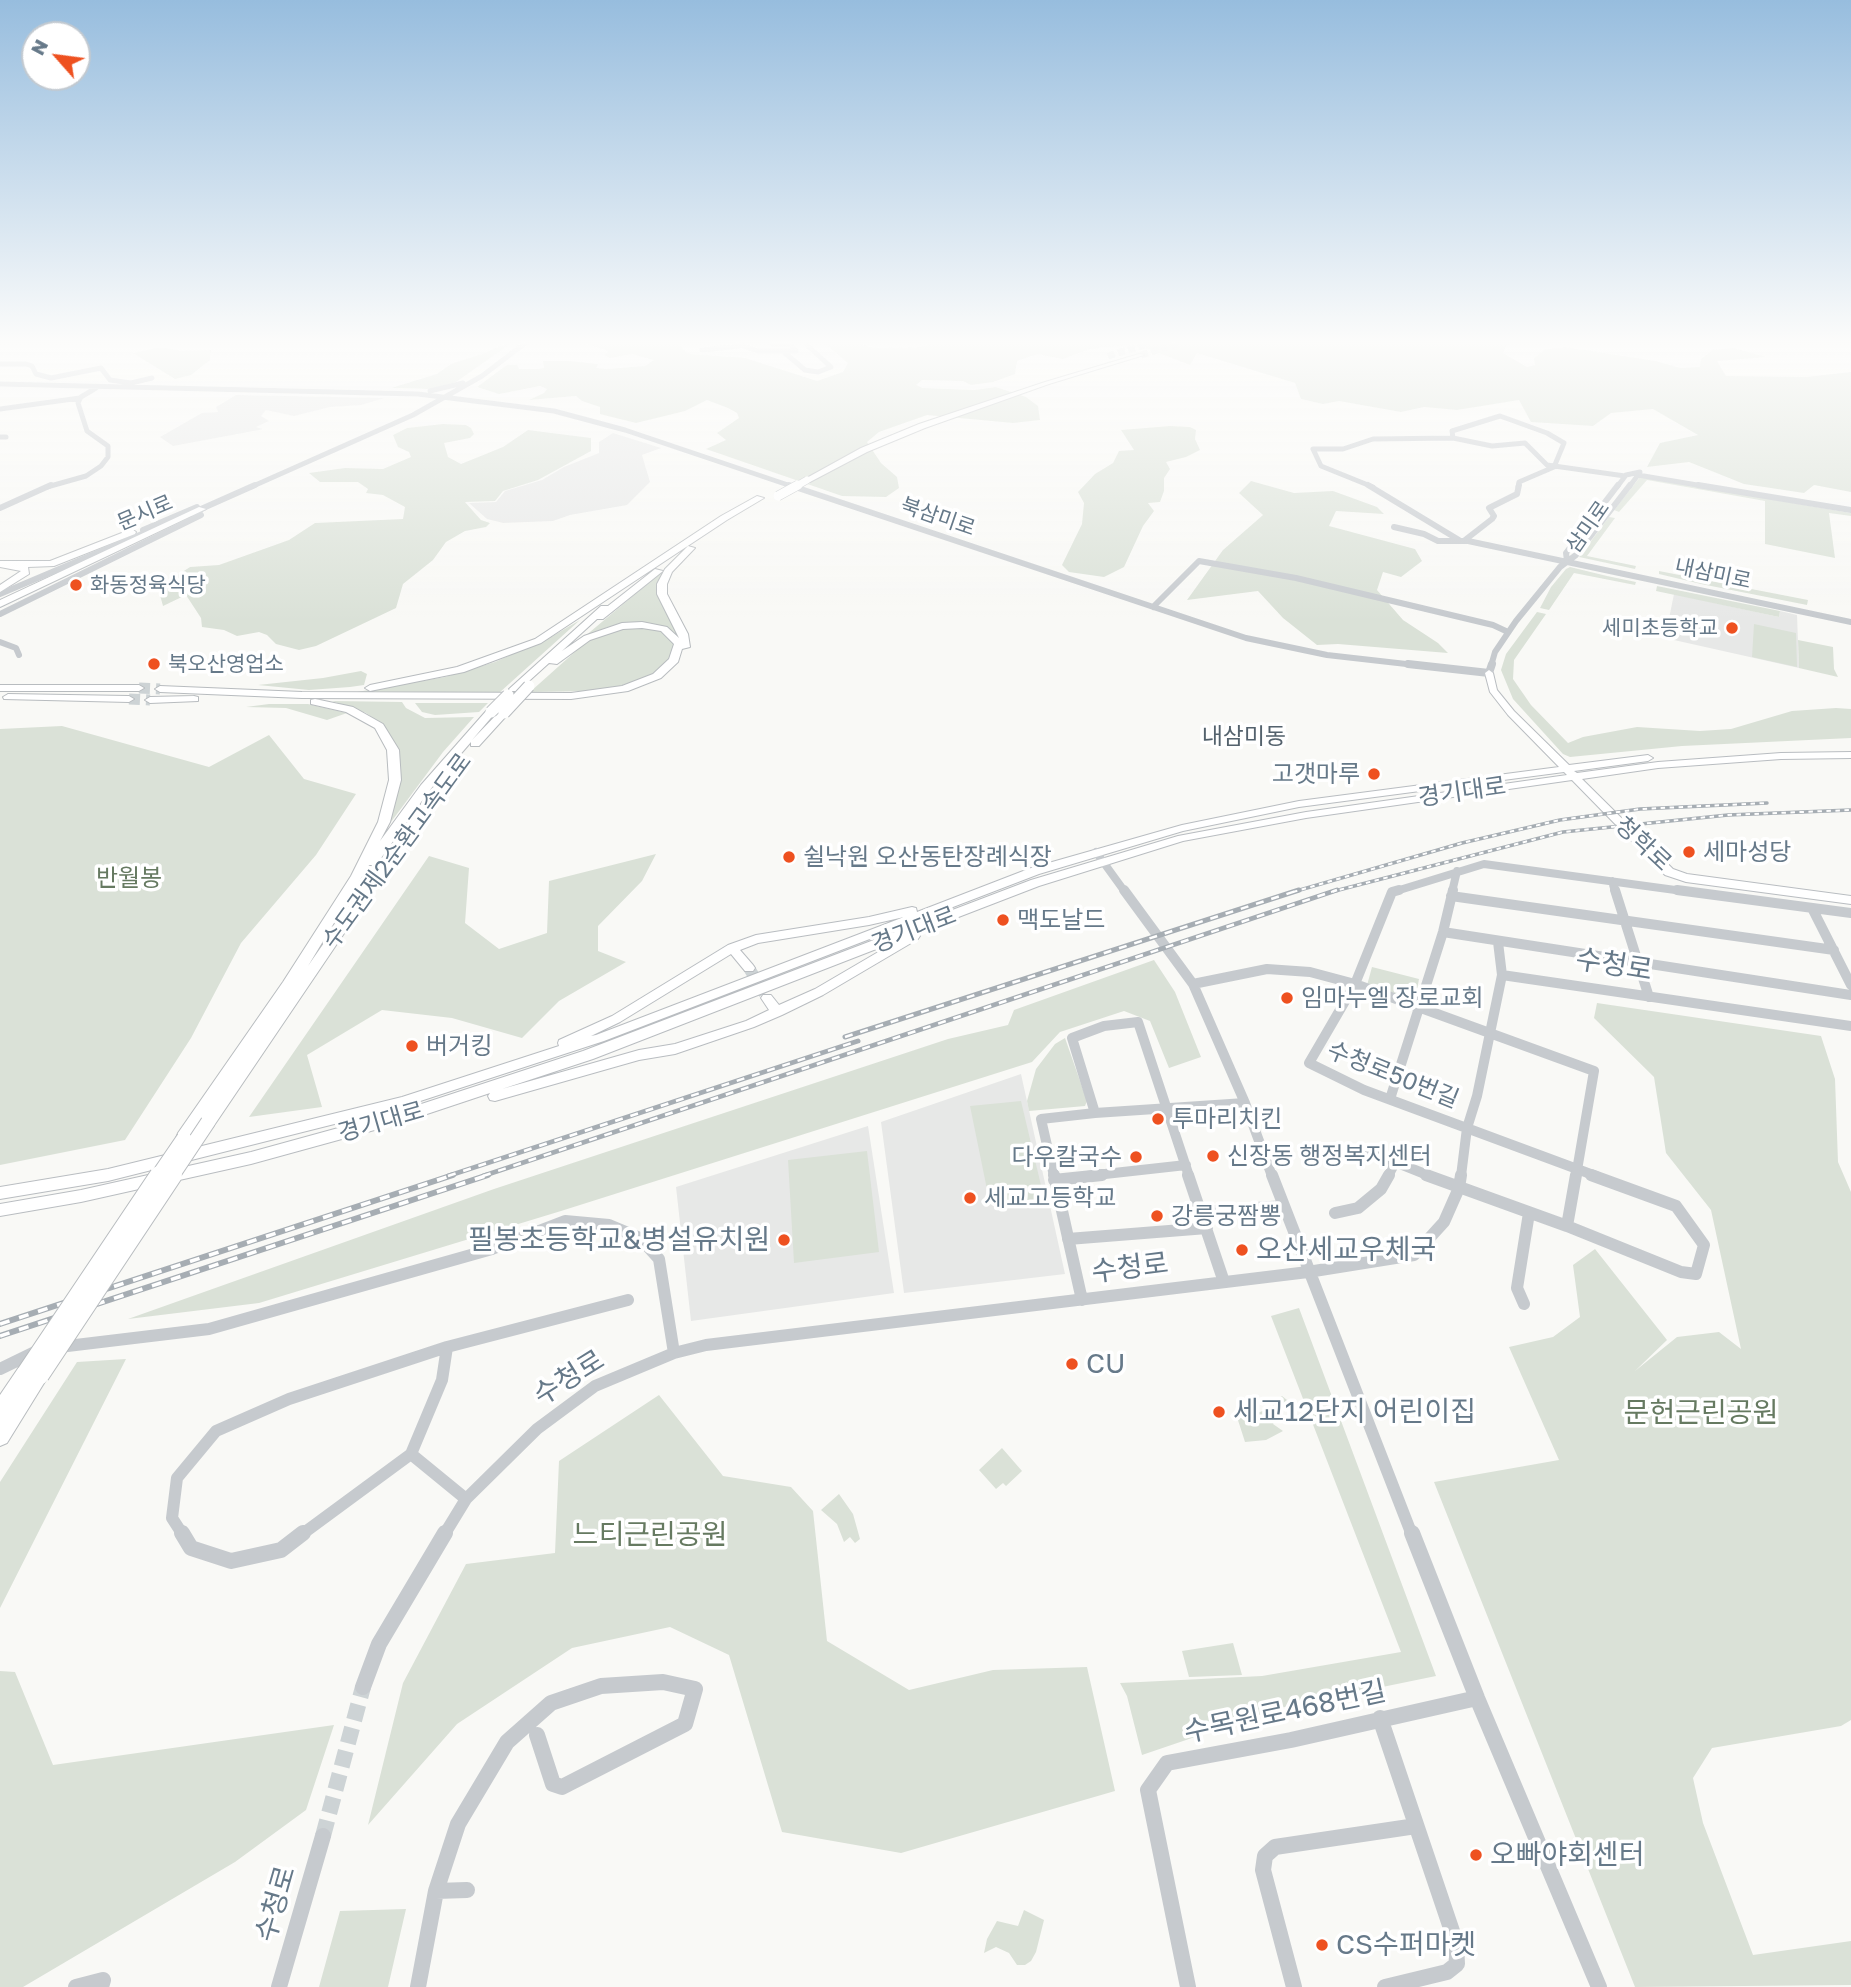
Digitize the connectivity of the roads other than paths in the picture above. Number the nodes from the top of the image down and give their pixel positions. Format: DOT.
graph roads {
  1 [pos="96,437"];
  2 [pos="359,437"];
  3 [pos="366,437"];
  4 [pos="646,437"];
  5 [pos="883,437"];
  6 [pos="896,437"];
  7 [pos="1553,437"];
  8 [pos="1453,438"];
  9 [pos="1554,467"];
  10 [pos="310,468"];
  11 [pos="295,469"];
  12 [pos="1625,476"];
  13 [pos="803,479"];
  14 [pos="239,491"];
  15 [pos="776,493"];
  16 [pos="760,498"];
  17 [pos="0,508"];
  18 [pos="202,509"];
  19 [pos="1851,509"];
  20 [pos="160,522"];
  21 [pos="1394,527"];
  22 [pos="1462,540"];
  23 [pos="691,548"];
  24 [pos="1567,561"];
  25 [pos="0,565"];
  26 [pos="0,591"];
  27 [pos="0,604"];
  28 [pos="1153,607"];
  29 [pos="0,614"];
  30 [pos="1851,622"];
  31 [pos="1508,632"];
  32 [pos="0,642"];
  33 [pos="19,655"];
  34 [pos="553,662"];
  35 [pos="1489,673"];
  36 [pos="0,688"];
  37 [pos="139,688"];
  38 [pos="160,689"];
  39 [pos="0,696"];
  40 [pos="293,697"];
  41 [pos="129,699"];
  42 [pos="150,699"];
  43 [pos="498,713"];
  44 [pos="1851,747"];
  45 [pos="1851,755"];
  46 [pos="1564,768"];
  47 [pos="1574,777"];
  48 [pos="1100,857"];
  49 [pos="1457,871"];
  50 [pos="1612,880"];
  51 [pos="1451,896"];
  52 [pos="1851,901"];
  53 [pos="951,909"];
  54 [pos="1813,910"];
  55 [pos="1851,913"];
  56 [pos="1624,920"];
  57 [pos="1443,932"];
  58 [pos="1499,942"];
  59 [pos="732,948"];
  60 [pos="1834,950"];
  61 [pos="1637,964"];
  62 [pos="749,968"];
  63 [pos="1503,975"];
  64 [pos="1193,984"];
  65 [pos="1354,985"];
  66 [pos="1851,985"];
  67 [pos="285,991"];
  68 [pos="1851,995"];
  69 [pos="1649,997"];
  70 [pos="767,998"];
  71 [pos="1419,1009"];
  72 [pos="778,1012"];
  73 [pos="1851,1026"];
  74 [pos="1490,1035"];
  75 [pos="542,1058"];
  76 [pos="1390,1100"];
  77 [pos="1245,1103"];
  78 [pos="440,1105"];
  79 [pos="1167,1108"];
  80 [pos="1095,1112"];
  81 [pos="1467,1128"];
  82 [pos="1360,1148"];
  83 [pos="1395,1163"];
  84 [pos="1186,1165"];
  85 [pos="1576,1170"];
  86 [pos="1054,1180"];
  87 [pos="1459,1188"];
  88 [pos="0,1193"];
  89 [pos="1284,1206"];
  90 [pos="0,1210"];
  91 [pos="1202,1212"];
  92 [pos="1335,1213"];
  93 [pos="1529,1213"];
  94 [pos="1567,1226"];
  95 [pos="1207,1228"];
  96 [pos="1069,1238"];
  97 [pos="1308,1272"];
  98 [pos="1224,1282"];
  99 [pos="628,1300"];
  100 [pos="1082,1300"];
  101 [pos="1524,1304"];
  102 [pos="447,1347"];
  103 [pos="674,1353"];
  104 [pos="0,1369"];
  105 [pos="33,1374"];
  106 [pos="0,1411"];
  107 [pos="0,1436"];
  108 [pos="411,1454"];
  109 [pos="466,1499"];
  110 [pos="363,1687"];
  111 [pos="1478,1698"];
  112 [pos="1380,1718"];
  113 [pos="537,1735"];
  114 [pos="1416,1826"];
  115 [pos="323,1836"];
  116 [pos="467,1890"];
  117 [pos="436,1891"];
  118 [pos="76,1987"];
  119 [pos="101,1987"];
  120 [pos="279,1987"];
  121 [pos="418,1987"];
  122 [pos="1188,1987"];
  123 [pos="1294,1987"];
  124 [pos="1385,1987"];
  125 [pos="1599,1987"];
  1 -- 17 [label="street"];
  2 -- 14 [label="street, 문시로"];
  3 -- 11 [label="street, 문시로"];
  4 -- 28 [label="street, 북삼미로"];
  5 -- 13 [label="highway, 수도권제2순환고속도로"];
  6 -- 13 [label="highway, 수도권제2순환고속도로"];
  7 -- 9 [label="street"];
  8 -- 9 [label="street"];
  8 -- 22 [label="street"];
  9 -- 12 [label="street"];
  9 -- 22 [label="street"];
  10 -- 11 [label="street"];
  11 -- 14 [label="street, 문시로"];
  12 -- 19 [label="street, 삼미로"];
  12 -- 24 [label="street, 삼미로"];
  13 -- 15 [label="highway, 수도권제2순환고속도로, bridge"];
  14 -- 18 [label="street, 문시로"];
  14 -- 20 [label="street, 문시로"];
  14 -- 29 [label="street"];
  15 -- 16 [label="highway, 수도권제2순환고속도로"];
  15 -- 23 [label="highway, 수도권제2순환고속도로"];
  16 -- 40 [label="highway"];
  16 -- 43 [label="highway, 수도권제2순환고속도로, bridge"];
  18 -- 26 [label="street, 문시로"];
  18 -- 27 [label="highway"];
  19 -- 24 [label="street, 삼미로"];
  20 -- 25 [label="highway"];
  20 -- 26 [label="street, 문시로"];
  21 -- 22 [label="street, 내삼미로"];
  22 -- 24 [label="street, 내삼미로"];
  23 -- 34 [label="highway, 수도권제2순환고속도로"];
  23 -- 40 [label="highway"];
  24 -- 30 [label="street, 내삼미로"];
  24 -- 31 [label="street, 삼미로"];
  25 -- 26 [label="highway"];
  28 -- 31 [label="street"];
  28 -- 35 [label="street, 북삼미로"];
  31 -- 35 [label="street, 삼미로"];
  32 -- 33 [label="street"];
  34 -- 40 [label="highway"];
  34 -- 43 [label="highway, 수도권제2순환고속도로, bridge"];
  35 -- 46 [label="main road"];
  36 -- 37 [label="highway"];
  38 -- 40 [label="highway"];
  39 -- 41 [label="highway"];
  40 -- 42 [label="highway"];
  40 -- 67 [label="highway"];
  43 -- 67 [label="highway, 수도권제2순환고속도로"];
  43 -- 105 [label="highway, 수도권제2순환고속도로, bridge"];
  44 -- 46 [label="main road, 경기대로"];
  45 -- 47 [label="main road, 경기대로"];
  46 -- 47 [label="main road, 청학로"];
  46 -- 48 [label="main road, 경기대로"];
  47 -- 48 [label="main road, 경기대로"];
  47 -- 52 [label="main road, 청학로"];
  48 -- 53 [label="main road, 경기대로"];
  48 -- 64 [label="street"];
  49 -- 50 [label="street, 수청로50번길"];
  49 -- 51 [label="street"];
  49 -- 65 [label="street, 수청로50번길"];
  50 -- 54 [label="street, 수청로50번길"];
  50 -- 56 [label="street"];
  51 -- 56 [label="street"];
  51 -- 57 [label="street"];
  53 -- 59 [label="main road"];
  53 -- 72 [label="main road"];
  53 -- 75 [label="main road, 경기대로"];
  53 -- 78 [label="main road, 경기대로"];
  54 -- 55 [label="street, 수청로50번길"];
  54 -- 60 [label="street"];
  56 -- 60 [label="street"];
  56 -- 61 [label="street"];
  57 -- 58 [label="street"];
  57 -- 71 [label="street"];
  58 -- 61 [label="street"];
  58 -- 63 [label="street"];
  59 -- 62 [label="main road"];
  59 -- 75 [label="main road"];
  60 -- 66 [label="street"];
  61 -- 68 [label="street"];
  61 -- 69 [label="street"];
  63 -- 69 [label="street, 수청로"];
  63 -- 74 [label="street, 수청로"];
  64 -- 65 [label="street"];
  64 -- 77 [label="street"];
  65 -- 71 [label="street"];
  65 -- 76 [label="street, 수청로50번길"];
  67 -- 105 [label="highway, 수도권제2순환고속도로, bridge"];
  69 -- 73 [label="street, 수청로"];
  70 -- 72 [label="main road"];
  71 -- 74 [label="street"];
  71 -- 76 [label="street"];
  72 -- 78 [label="main road"];
  74 -- 81 [label="street, 수청로"];
  74 -- 85 [label="street"];
  75 -- 88 [label="main road, 경기대로"];
  76 -- 81 [label="street, 수청로50번길"];
  77 -- 79 [label="street"];
  77 -- 89 [label="street"];
  78 -- 90 [label="main road, 경기대로"];
  79 -- 80 [label="street"];
  79 -- 80 [label="street"];
  79 -- 84 [label="street"];
  80 -- 86 [label="street"];
  81 -- 85 [label="street, 수청로50번길"];
  81 -- 87 [label="street, 수청로"];
  82 -- 83 [label="street"];
  83 -- 87 [label="street"];
  83 -- 92 [label="street"];
  84 -- 86 [label="street"];
  84 -- 91 [label="street"];
  85 -- 94 [label="street"];
  85 -- 94 [label="street, 수청로50번길"];
  86 -- 96 [label="street"];
  87 -- 93 [label="street"];
  87 -- 97 [label="street, 수청로"];
  89 -- 91 [label="street"];
  89 -- 97 [label="street"];
  91 -- 95 [label="street"];
  93 -- 94 [label="street"];
  93 -- 101 [label="street"];
  95 -- 96 [label="street"];
  95 -- 98 [label="street"];
  96 -- 100 [label="street"];
  97 -- 98 [label="street, 수청로"];
  97 -- 111 [label="street"];
  98 -- 100 [label="street, 수청로"];
  99 -- 102 [label="street"];
  100 -- 103 [label="street, 수청로"];
  102 -- 108 [label="street"];
  102 -- 108 [label="street"];
  103 -- 104 [label="street"];
  103 -- 109 [label="street, 수청로"];
  105 -- 106 [label="highway, 수도권제2순환고속도로"];
  105 -- 107 [label="highway, 수도권제2순환고속도로"];
  108 -- 109 [label="street"];
  109 -- 110 [label="street, 수청로"];
  111 -- 112 [label="street, 수목원로468번길"];
  111 -- 125 [label="street"];
  112 -- 114 [label="street"];
  112 -- 122 [label="street, 수목원로468번길"];
  113 -- 117 [label="street"];
  114 -- 123 [label="street"];
  114 -- 124 [label="street"];
  115 -- 120 [label="street, 수청로"];
  116 -- 117 [label="street"];
  117 -- 121 [label="street"];
  118 -- 119 [label="street"];
}
